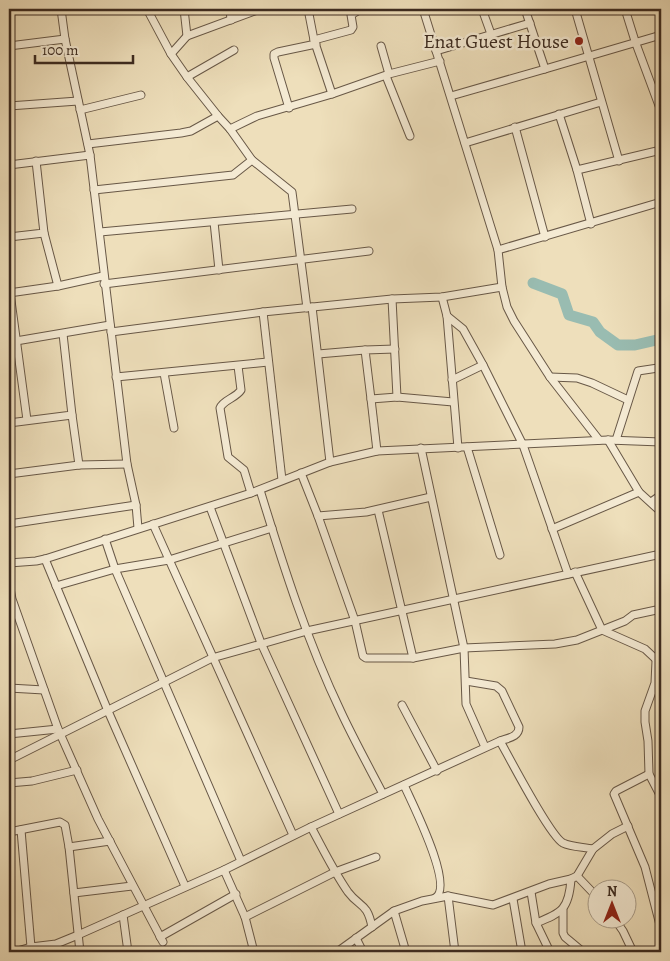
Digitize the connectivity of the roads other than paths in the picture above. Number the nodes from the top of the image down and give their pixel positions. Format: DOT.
graph roads {
  1 [pos="61,9"];
  2 [pos="147,9"];
  3 [pos="184,9"];
  4 [pos="230,9"];
  5 [pos="260,9"];
  6 [pos="308,9"];
  7 [pos="361,9"];
  8 [pos="423,9"];
  9 [pos="482,9"];
  10 [pos="525,9"];
  11 [pos="575,9"];
  12 [pos="625,9"];
  13 [pos="231,20"];
  14 [pos="530,23"];
  15 [pos="491,34"];
  16 [pos="661,35"];
  17 [pos="187,36"];
  18 [pos="65,39"];
  19 [pos="635,41"];
  20 [pos="315,42"];
  21 [pos="9,46"];
  22 [pos="381,46"];
  23 [pos="234,50"];
  24 [pos="436,52"];
  25 [pos="171,54"];
  26 [pos="588,56"];
  27 [pos="440,61"];
  28 [pos="545,69"];
  29 [pos="388,75"];
  30 [pos="187,77"];
  31 [pos="332,94"];
  32 [pos="141,95"];
  33 [pos="451,96"];
  34 [pos="78,101"];
  35 [pos="601,102"];
  36 [pos="9,106"];
  37 [pos="289,108"];
  38 [pos="80,110"];
  39 [pos="661,111"];
  40 [pos="559,114"];
  41 [pos="218,116"];
  42 [pos="515,127"];
  43 [pos="230,129"];
  44 [pos="410,136"];
  45 [pos="465,143"];
  46 [pos="88,144"];
  47 [pos="661,150"];
  48 [pos="90,155"];
  49 [pos="252,160"];
  50 [pos="36,161"];
  51 [pos="619,161"];
  52 [pos="9,165"];
  53 [pos="577,170"];
  54 [pos="94,190"];
  55 [pos="661,202"];
  56 [pos="352,209"];
  57 [pos="294,214"];
  58 [pos="214,222"];
  59 [pos="591,224"];
  60 [pos="100,232"];
  61 [pos="44,233"];
  62 [pos="9,237"];
  63 [pos="545,237"];
  64 [pos="498,250"];
  65 [pos="369,251"];
  66 [pos="302,259"];
  67 [pos="219,270"];
  68 [pos="104,280"];
  69 [pos="58,286"];
  70 [pos="502,287"];
  71 [pos="10,293"];
  72 [pos="442,297"];
  73 [pos="392,300"];
  74 [pos="309,307"];
  75 [pos="263,312"];
  76 [pos="446,316"];
  77 [pos="110,329"];
  78 [pos="63,334"];
  79 [pos="16,341"];
  80 [pos="395,349"];
  81 [pos="365,350"];
  82 [pos="318,354"];
  83 [pos="268,362"];
  84 [pos="483,365"];
  85 [pos="238,366"];
  86 [pos="661,367"];
  87 [pos="164,373"];
  88 [pos="116,377"];
  89 [pos="550,377"];
  90 [pos="452,380"];
  91 [pos="397,397"];
  92 [pos="372,398"];
  93 [pos="628,400"];
  94 [pos="453,402"];
  95 [pos="72,415"];
  96 [pos="27,420"];
  97 [pos="9,423"];
  98 [pos="174,428"];
  99 [pos="599,440"];
  100 [pos="612,440"];
  101 [pos="660,440"];
  102 [pos="523,445"];
  103 [pos="467,447"];
  104 [pos="421,448"];
  105 [pos="458,448"];
  106 [pos="377,451"];
  107 [pos="330,462"];
  108 [pos="127,464"];
  109 [pos="79,465"];
  110 [pos="301,473"];
  111 [pos="9,474"];
  112 [pos="282,480"];
  113 [pos="260,490"];
  114 [pos="251,492"];
  115 [pos="639,492"];
  116 [pos="661,495"];
  117 [pos="431,497"];
  118 [pos="651,502"];
  119 [pos="136,505"];
  120 [pos="210,506"];
  121 [pos="378,510"];
  122 [pos="661,512"];
  123 [pos="318,516"];
  124 [pos="9,524"];
  125 [pos="153,524"];
  126 [pos="138,528"];
  127 [pos="272,528"];
  128 [pos="552,529"];
  129 [pos="105,540"];
  130 [pos="224,544"];
  131 [pos="661,554"];
  132 [pos="500,555"];
  133 [pos="45,559"];
  134 [pos="168,560"];
  135 [pos="9,563"];
  136 [pos="115,569"];
  137 [pos="572,573"];
  138 [pos="9,583"];
  139 [pos="56,586"];
  140 [pos="453,599"];
  141 [pos="661,609"];
  142 [pos="403,610"];
  143 [pos="354,621"];
  144 [pos="307,630"];
  145 [pos="602,630"];
  146 [pos="260,643"];
  147 [pos="464,648"];
  148 [pos="212,658"];
  149 [pos="413,658"];
  150 [pos="659,663"];
  151 [pos="466,681"];
  152 [pos="164,683"];
  153 [pos="9,688"];
  154 [pos="44,690"];
  155 [pos="402,705"];
  156 [pos="108,711"];
  157 [pos="59,732"];
  158 [pos="9,734"];
  159 [pos="500,742"];
  160 [pos="485,747"];
  161 [pos="9,760"];
  162 [pos="77,770"];
  163 [pos="437,771"];
  164 [pos="648,774"];
  165 [pos="9,783"];
  166 [pos="404,785"];
  167 [pos="383,794"];
  168 [pos="661,797"];
  169 [pos="339,814"];
  170 [pos="628,826"];
  171 [pos="311,827"];
  172 [pos="21,830"];
  173 [pos="9,832"];
  174 [pos="293,835"];
  175 [pos="110,841"];
  176 [pos="69,847"];
  177 [pos="593,849"];
  178 [pos="376,857"];
  179 [pos="241,861"];
  180 [pos="224,870"];
  181 [pos="335,872"];
  182 [pos="574,878"];
  183 [pos="132,886"];
  184 [pos="185,886"];
  185 [pos="588,890"];
  186 [pos="531,892"];
  187 [pos="74,894"];
  188 [pos="236,894"];
  189 [pos="448,896"];
  190 [pos="513,899"];
  191 [pos="430,900"];
  192 [pos="142,906"];
  193 [pos="563,910"];
  194 [pos="394,911"];
  195 [pos="123,915"];
  196 [pos="244,917"];
  197 [pos="536,924"];
  198 [pos="372,927"];
  199 [pos="621,928"];
  200 [pos="661,929"];
  201 [pos="78,935"];
  202 [pos="356,938"];
  203 [pos="9,944"];
  204 [pos="31,947"];
  205 [pos="661,948"];
  206 [pos="15,952"];
  207 [pos="80,952"];
  208 [pos="128,952"];
  209 [pos="254,952"];
  210 [pos="337,952"];
  211 [pos="363,952"];
  212 [pos="406,952"];
  213 [pos="454,952"];
  214 [pos="522,952"];
  215 [pos="550,952"];
  216 [pos="583,952"];
  217 [pos="633,952"];
  218 [pos="652,952"];
  1 -- 18 [label="street"];
  2 -- 25 [label="street"];
  3 -- 17 [label="street"];
  4 -- 13 [label="street"];
  5 -- 13 [label="street"];
  6 -- 20 [label="street"];
  7 -- 20 [label="street"];
  8 -- 24 [label="street"];
  9 -- 15 [label="street"];
  10 -- 14 [label="street"];
  11 -- 26 [label="street"];
  12 -- 19 [label="street"];
  13 -- 17 [label="street"];
  14 -- 15 [label="street"];
  14 -- 28 [label="street"];
  15 -- 24 [label="street"];
  16 -- 19 [label="street"];
  17 -- 25 [label="street"];
  18 -- 21 [label="street"];
  18 -- 34 [label="street"];
  19 -- 26 [label="street"];
  19 -- 39 [label="street"];
  20 -- 31 [label="street"];
  20 -- 37 [label="street"];
  22 -- 29 [label="street"];
  23 -- 30 [label="street"];
  24 -- 27 [label="street"];
  25 -- 30 [label="street"];
  26 -- 28 [label="street"];
  26 -- 35 [label="street"];
  27 -- 29 [label="street"];
  27 -- 33 [label="street"];
  28 -- 33 [label="street"];
  29 -- 31 [label="street"];
  29 -- 44 [label="street"];
  30 -- 41 [label="street"];
  31 -- 37 [label="street"];
  32 -- 38 [label="street"];
  33 -- 45 [label="street"];
  34 -- 36 [label="street"];
  34 -- 38 [label="street"];
  35 -- 40 [label="street"];
  35 -- 51 [label="street"];
  37 -- 43 [label="street"];
  38 -- 46 [label="street"];
  40 -- 42 [label="street"];
  40 -- 53 [label="street"];
  41 -- 43 [label="street"];
  41 -- 46 [label="street"];
  42 -- 45 [label="street"];
  42 -- 63 [label="street"];
  43 -- 49 [label="street"];
  45 -- 64 [label="street"];
  46 -- 48 [label="street"];
  47 -- 51 [label="street"];
  48 -- 50 [label="street"];
  48 -- 54 [label="street"];
  49 -- 54 [label="street"];
  49 -- 57 [label="street"];
  50 -- 52 [label="street"];
  50 -- 61 [label="street"];
  51 -- 53 [label="street"];
  53 -- 59 [label="street"];
  54 -- 60 [label="street"];
  55 -- 59 [label="street"];
  56 -- 57 [label="street"];
  57 -- 58 [label="street"];
  57 -- 66 [label="street"];
  58 -- 60 [label="street"];
  58 -- 67 [label="street"];
  59 -- 63 [label="street"];
  60 -- 68 [label="street"];
  61 -- 62 [label="street"];
  61 -- 69 [label="street"];
  63 -- 64 [label="street"];
  64 -- 70 [label="street"];
  65 -- 66 [label="street"];
  66 -- 67 [label="street"];
  66 -- 74 [label="street"];
  67 -- 68 [label="street"];
  68 -- 69 [label="street"];
  68 -- 77 [label="street"];
  69 -- 71 [label="street"];
  70 -- 72 [label="street"];
  70 -- 89 [label="street"];
  71 -- 79 [label="street"];
  72 -- 73 [label="street"];
  72 -- 76 [label="street"];
  73 -- 74 [label="street"];
  73 -- 80 [label="street"];
  74 -- 75 [label="street"];
  74 -- 82 [label="street"];
  75 -- 77 [label="street"];
  75 -- 83 [label="street"];
  76 -- 84 [label="street"];
  76 -- 90 [label="street"];
  77 -- 78 [label="street"];
  77 -- 88 [label="street"];
  78 -- 79 [label="street"];
  78 -- 95 [label="street"];
  79 -- 96 [label="street"];
  80 -- 81 [label="street"];
  80 -- 91 [label="street"];
  81 -- 82 [label="street"];
  81 -- 92 [label="street"];
  82 -- 107 [label="street"];
  83 -- 85 [label="street"];
  83 -- 112 [label="street"];
  84 -- 90 [label="street"];
  84 -- 102 [label="street"];
  85 -- 87 [label="street"];
  85 -- 114 [label="street"];
  86 -- 93 [label="street"];
  87 -- 88 [label="street"];
  87 -- 98 [label="street"];
  88 -- 108 [label="street"];
  89 -- 93 [label="street"];
  89 -- 99 [label="street"];
  90 -- 94 [label="street"];
  91 -- 92 [label="street"];
  91 -- 94 [label="street"];
  92 -- 106 [label="street"];
  93 -- 100 [label="street"];
  94 -- 105 [label="street"];
  95 -- 96 [label="street"];
  95 -- 109 [label="street"];
  96 -- 97 [label="street"];
  99 -- 100 [label="street"];
  99 -- 102 [label="street"];
  100 -- 101 [label="street"];
  100 -- 115 [label="street"];
  102 -- 103 [label="street"];
  102 -- 128 [label="street"];
  103 -- 105 [label="street"];
  103 -- 132 [label="street"];
  104 -- 105 [label="street"];
  104 -- 106 [label="street"];
  104 -- 117 [label="street"];
  106 -- 107 [label="street"];
  107 -- 110 [label="street"];
  108 -- 109 [label="street"];
  108 -- 119 [label="street"];
  109 -- 111 [label="street"];
  110 -- 112 [label="street"];
  110 -- 123 [label="street"];
  112 -- 113 [label="street"];
  113 -- 114 [label="street"];
  113 -- 127 [label="street"];
  114 -- 120 [label="street"];
  115 -- 118 [label="street"];
  115 -- 128 [label="street"];
  116 -- 118 [label="street"];
  117 -- 121 [label="street"];
  117 -- 140 [label="street"];
  118 -- 122 [label="street"];
  119 -- 124 [label="street"];
  119 -- 126 [label="street"];
  120 -- 125 [label="street"];
  120 -- 130 [label="street"];
  121 -- 123 [label="street"];
  121 -- 142 [label="street"];
  123 -- 143 [label="street"];
  125 -- 126 [label="street"];
  125 -- 134 [label="street"];
  126 -- 129 [label="street"];
  127 -- 130 [label="street"];
  127 -- 144 [label="street"];
  128 -- 137 [label="street"];
  129 -- 133 [label="street"];
  129 -- 136 [label="street"];
  130 -- 134 [label="street"];
  130 -- 146 [label="street"];
  131 -- 137 [label="street"];
  133 -- 135 [label="street"];
  133 -- 139 [label="street"];
  134 -- 136 [label="street"];
  134 -- 148 [label="street"];
  136 -- 139 [label="street"];
  136 -- 152 [label="street"];
  137 -- 140 [label="street"];
  137 -- 145 [label="street"];
  138 -- 154 [label="street"];
  139 -- 156 [label="street"];
  140 -- 142 [label="street"];
  140 -- 147 [label="street"];
  141 -- 145 [label="street"];
  142 -- 143 [label="street"];
  142 -- 149 [label="street"];
  143 -- 144 [label="street"];
  143 -- 149 [label="street"];
  144 -- 146 [label="street"];
  144 -- 167 [label="street"];
  145 -- 147 [label="street"];
  145 -- 150 [label="street"];
  146 -- 148 [label="street"];
  146 -- 169 [label="street"];
  147 -- 149 [label="street"];
  147 -- 151 [label="street"];
  148 -- 152 [label="street"];
  148 -- 174 [label="street"];
  150 -- 164 [label="street"];
  151 -- 159 [label="street"];
  151 -- 160 [label="street"];
  152 -- 156 [label="street"];
  152 -- 179 [label="street"];
  153 -- 154 [label="street"];
  154 -- 157 [label="street"];
  155 -- 163 [label="street"];
  156 -- 157 [label="street"];
  156 -- 184 [label="street"];
  157 -- 158 [label="street"];
  157 -- 161 [label="street"];
  157 -- 162 [label="street"];
  159 -- 160 [label="street"];
  159 -- 177 [label="street"];
  160 -- 163 [label="street"];
  162 -- 165 [label="street"];
  162 -- 175 [label="street"];
  163 -- 166 [label="street"];
  164 -- 168 [label="street"];
  164 -- 170 [label="street"];
  166 -- 167 [label="street"];
  166 -- 191 [label="street"];
  167 -- 169 [label="street"];
  169 -- 171 [label="street"];
  170 -- 177 [label="street"];
  170 -- 200 [label="street"];
  171 -- 174 [label="street"];
  171 -- 181 [label="street"];
  172 -- 173 [label="street"];
  172 -- 176 [label="street"];
  172 -- 204 [label="street"];
  174 -- 179 [label="street"];
  175 -- 176 [label="street"];
  175 -- 183 [label="street"];
  176 -- 187 [label="street"];
  177 -- 182 [label="street"];
  178 -- 181 [label="street"];
  179 -- 180 [label="street"];
  180 -- 184 [label="street"];
  180 -- 188 [label="street"];
  181 -- 196 [label="street"];
  181 -- 198 [label="street"];
  182 -- 185 [label="street"];
  182 -- 186 [label="street"];
  182 -- 193 [label="street"];
  183 -- 187 [label="street"];
  183 -- 192 [label="street"];
  184 -- 192 [label="street"];
  186 -- 190 [label="street"];
  186 -- 197 [label="street"];
  187 -- 201 [label="street"];
  188 -- 192 [label="street"];
  188 -- 196 [label="street"];
  189 -- 190 [label="street"];
  189 -- 191 [label="street"];
  189 -- 213 [label="street"];
  190 -- 214 [label="street"];
  191 -- 194 [label="street"];
  192 -- 195 [label="street"];
  193 -- 197 [label="street"];
  193 -- 216 [label="street"];
  194 -- 198 [label="street"];
  194 -- 212 [label="street"];
  195 -- 201 [label="street"];
  195 -- 208 [label="street"];
  196 -- 209 [label="street"];
  197 -- 215 [label="street"];
  198 -- 202 [label="street"];
  199 -- 217 [label="street"];
  201 -- 204 [label="street"];
  201 -- 207 [label="street"];
  202 -- 210 [label="street"];
  202 -- 211 [label="street"];
  203 -- 206 [label="street"];
  204 -- 206 [label="street"];
  205 -- 218 [label="street"];
}
